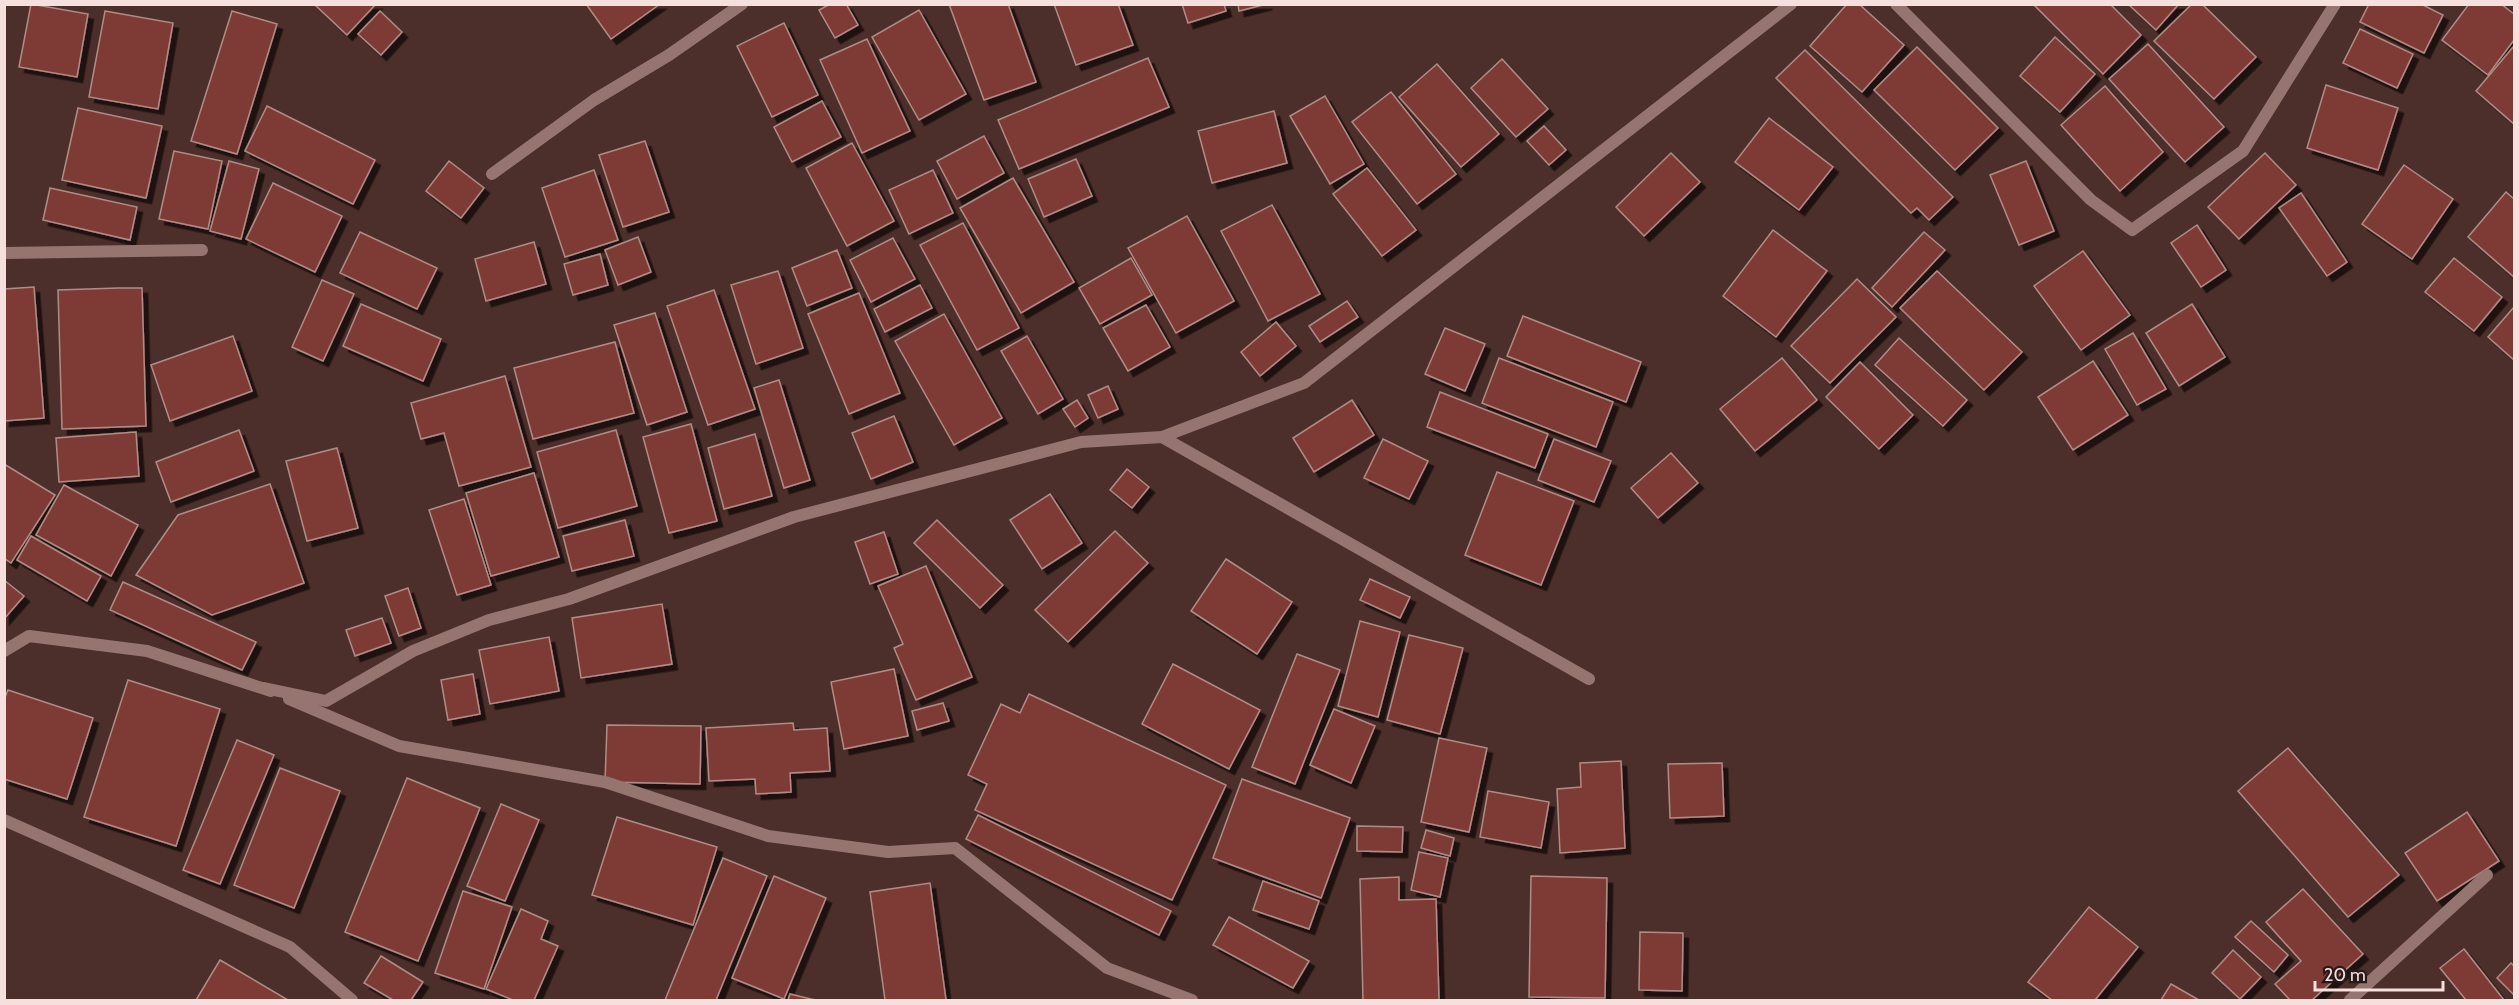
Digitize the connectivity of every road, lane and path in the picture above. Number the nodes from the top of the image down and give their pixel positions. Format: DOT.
graph roads {
  1 [pos="742,4"];
  2 [pos="1791,4"];
  3 [pos="1896,4"];
  4 [pos="2335,4"];
  5 [pos="492,174"];
  6 [pos="202,250"];
  7 [pos="4,253"];
  8 [pos="1162,437"];
  9 [pos="4,651"];
  10 [pos="1589,678"];
  11 [pos="264,688"];
  12 [pos="4,820"];
  13 [pos="2487,875"];
  14 [pos="352,1000"];
  15 [pos="1192,1000"];
  16 [pos="2350,1000"];
  1 -- 5 [label="street"];
  2 -- 8 [label="street"];
  3 -- 4 [label="street"];
  6 -- 7 [label="street"];
  8 -- 10 [label="street"];
  8 -- 11 [label="street"];
  9 -- 11 [label="street"];
  11 -- 15 [label="street"];
  12 -- 14 [label="street"];
  13 -- 16 [label="street"];
}
